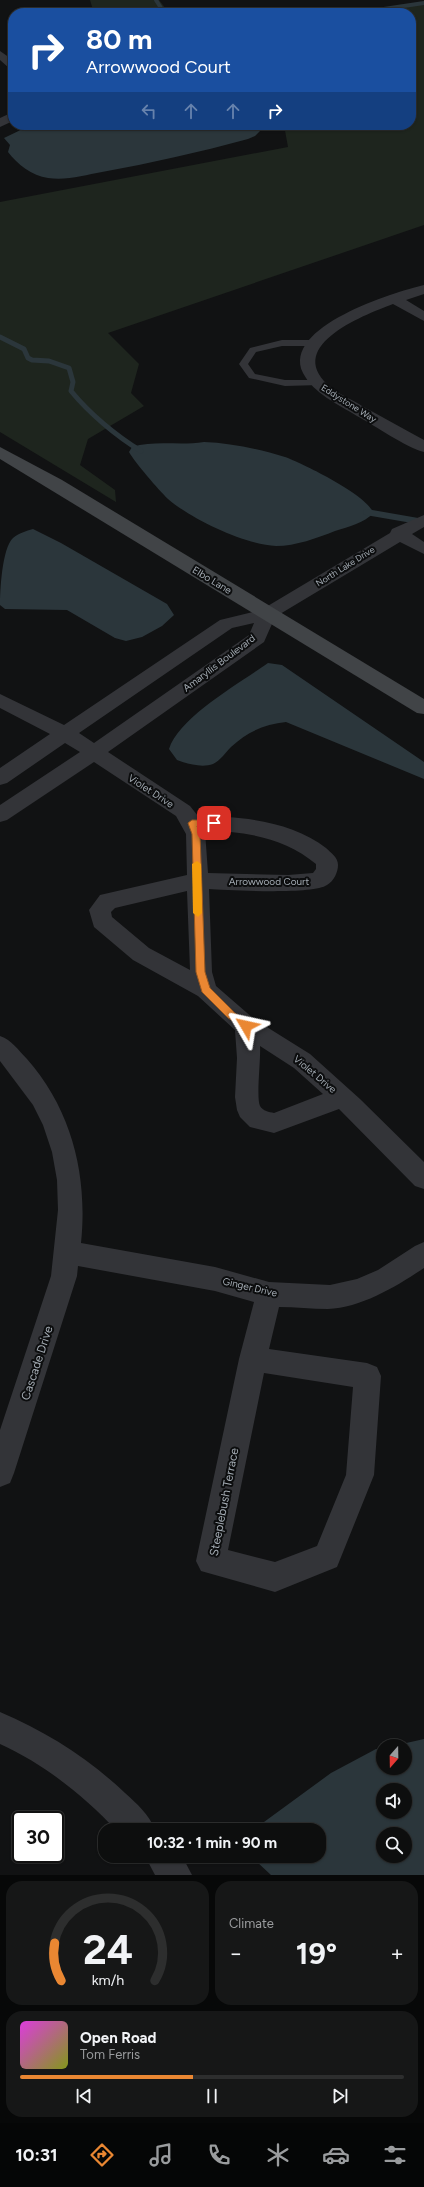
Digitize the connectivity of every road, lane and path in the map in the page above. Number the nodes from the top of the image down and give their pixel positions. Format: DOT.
graph roads {
  1 [pos="0,54"];
  2 [pos="8,61"];
  3 [pos="424,289"];
  4 [pos="396,300"];
  5 [pos="424,317"];
  6 [pos="313,343"];
  7 [pos="317,383"];
  8 [pos="424,446"];
  9 [pos="0,452"];
  10 [pos="424,520"];
  11 [pos="398,533"];
  12 [pos="424,549"];
  13 [pos="267,614"];
  14 [pos="0,700"];
  15 [pos="424,708"];
  16 [pos="66,734"];
  17 [pos="93,753"];
  18 [pos="5,767"];
  19 [pos="0,815"];
  20 [pos="192,823"];
  21 [pos="197,881"];
  22 [pos="206,990"];
  23 [pos="246,1026"];
  24 [pos="0,1045"];
  25 [pos="342,1096"];
  26 [pos="424,1178"];
  27 [pos="68,1252"];
  28 [pos="424,1254"];
  29 [pos="269,1294"];
  30 [pos="253,1359"];
  31 [pos="0,1473"];
  32 [pos="0,1728"];
  33 [pos="132,1823"];
  34 [pos="167,1863"];
  35 [pos="175,1875"];
  1 -- 2 [label="street"];
  3 -- 4 [label="street, Eddystone Way"];
  4 -- 5 [label="street"];
  4 -- 6 [label="street, Eddystone Way"];
  6 -- 7 [label="street, Eddystone Way"];
  6 -- 7 [label="lane"];
  7 -- 8 [label="street, Eddystone Way"];
  9 -- 13 [label="street, Elbo Lane"];
  10 -- 11 [label="street, North Lake Drive"];
  11 -- 12 [label="street"];
  11 -- 13 [label="street, North Lake Drive"];
  13 -- 15 [label="street, Elbo Lane"];
  13 -- 16 [label="street, Amaryllis Boulevard"];
  13 -- 17 [label="street, Amaryllis Boulevard"];
  14 -- 16 [label="street, Violet Drive"];
  16 -- 17 [label="street, Violet Drive"];
  16 -- 18 [label="street, Amaryllis Boulevard"];
  17 -- 19 [label="street, Amaryllis Boulevard"];
  17 -- 20 [label="street, Violet Drive"];
  20 -- 21 [label="street, Violet Drive"];
  20 -- 21 [label="street, Arrowwood Court"];
  21 -- 22 [label="street, Violet Drive"];
  21 -- 22 [label="street"];
  22 -- 23 [label="street, Violet Drive"];
  23 -- 25 [label="street, Violet Drive"];
  23 -- 25 [label="street"];
  24 -- 27 [label="street, Cascade Drive"];
  25 -- 26 [label="street, Violet Drive"];
  27 -- 29 [label="street, Ginger Drive"];
  27 -- 31 [label="street, Cascade Drive"];
  28 -- 29 [label="street, Ginger Drive"];
  29 -- 30 [label="street, Steeplebush Terrace"];
  30 -- 30 [label="street, Steeplebush Terrace"];
  32 -- 33 [label="street"];
  34 -- 35 [label="street"];
}
